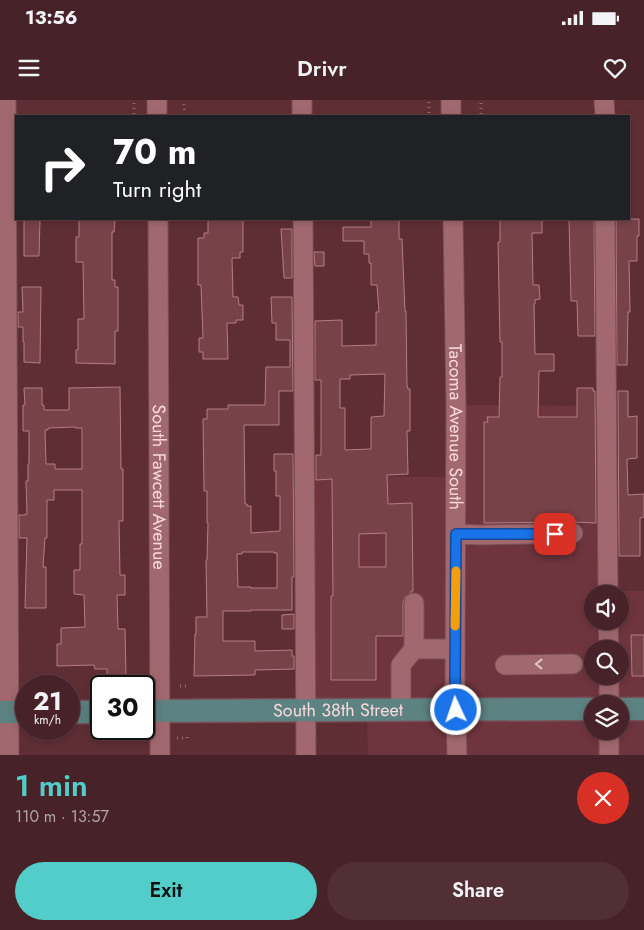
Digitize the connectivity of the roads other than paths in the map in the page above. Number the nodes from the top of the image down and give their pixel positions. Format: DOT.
graph roads {
  1 [pos="6,100"];
  2 [pos="157,100"];
  3 [pos="302,100"];
  4 [pos="452,100"];
  5 [pos="604,100"];
  6 [pos="157,115"];
  7 [pos="302,115"];
  8 [pos="452,115"];
  9 [pos="605,115"];
  10 [pos="158,220"];
  11 [pos="303,220"];
  12 [pos="453,220"];
  13 [pos="605,220"];
  14 [pos="573,533"];
  15 [pos="456,534"];
  16 [pos="608,585"];
  17 [pos="414,603"];
  18 [pos="414,649"];
  19 [pos="455,649"];
  20 [pos="505,664"];
  21 [pos="573,664"];
  22 [pos="152,675"];
  23 [pos="584,709"];
  24 [pos="629,709"];
  25 [pos="644,709"];
  26 [pos="306,710"];
  27 [pos="401,710"];
  28 [pos="456,710"];
  29 [pos="155,711"];
  30 [pos="12,712"];
  31 [pos="155,728"];
  32 [pos="609,740"];
  33 [pos="9,755"];
  34 [pos="160,755"];
  35 [pos="306,755"];
  36 [pos="457,755"];
  37 [pos="609,755"];
  1 -- 30 [label="street"];
  2 -- 6 [label="street"];
  3 -- 7 [label="street"];
  4 -- 8 [label="street"];
  5 -- 9 [label="street"];
  10 -- 22 [label="street, South Fawcett Avenue"];
  11 -- 26 [label="street"];
  12 -- 15 [label="street, Tacoma Avenue South"];
  13 -- 16 [label="street"];
  14 -- 15 [label="street"];
  15 -- 19 [label="street, Tacoma Avenue South"];
  17 -- 18 [label="street"];
  18 -- 19 [label="street"];
  18 -- 27 [label="street"];
  19 -- 28 [label="street, Tacoma Avenue South"];
  21 -- 20 [label="street, one-way"];
  23 -- 28 [label="main road, South 38th Street"];
  24 -- 25 [label="main road"];
  26 -- 27 [label="main road, South 38th Street"];
  26 -- 29 [label="main road, South 38th Street"];
  26 -- 35 [label="street"];
  27 -- 28 [label="main road, South 38th Street"];
  28 -- 36 [label="street, Tacoma Avenue South"];
  30 -- 33 [label="street"];
  31 -- 34 [label="street, South Fawcett Avenue"];
  32 -- 37 [label="street"];
}
